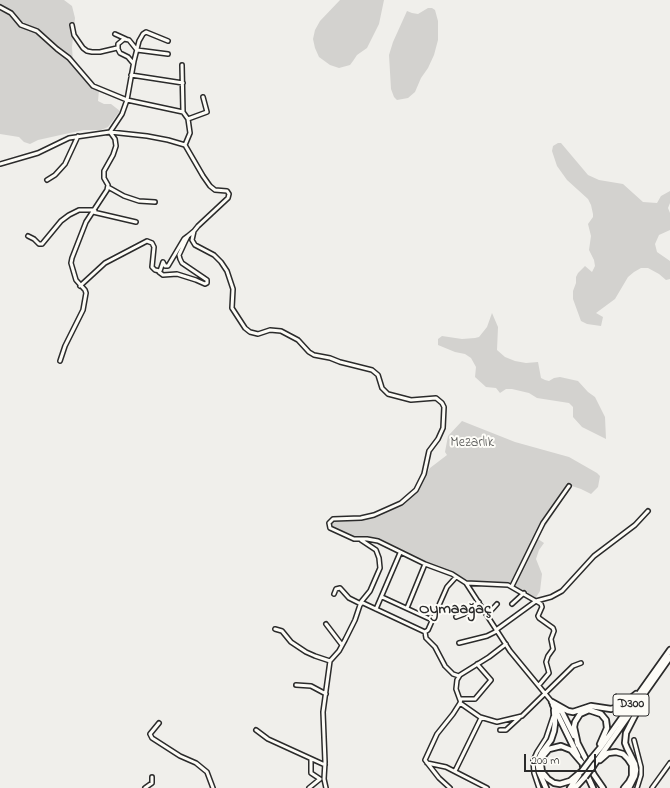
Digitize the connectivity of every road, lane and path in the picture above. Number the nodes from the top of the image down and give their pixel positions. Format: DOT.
graph roads {
  1 [pos="0,7"];
  2 [pos="72,25"];
  3 [pos="116,34"];
  4 [pos="126,39"];
  5 [pos="168,41"];
  6 [pos="117,48"];
  7 [pos="137,50"];
  8 [pos="168,54"];
  9 [pos="133,64"];
  10 [pos="182,65"];
  11 [pos="132,75"];
  12 [pos="183,83"];
  13 [pos="203,97"];
  14 [pos="127,100"];
  15 [pos="183,112"];
  16 [pos="188,120"];
  17 [pos="110,132"];
  18 [pos="78,136"];
  19 [pos="186,145"];
  20 [pos="0,164"];
  21 [pos="47,180"];
  22 [pos="108,187"];
  23 [pos="155,202"];
  24 [pos="94,211"];
  25 [pos="136,222"];
  26 [pos="194,231"];
  27 [pos="28,236"];
  28 [pos="188,236"];
  29 [pos="159,272"];
  30 [pos="80,286"];
  31 [pos="60,361"];
  32 [pos="570,486"];
  33 [pos="648,511"];
  34 [pos="359,539"];
  35 [pos="400,553"];
  36 [pos="425,564"];
  37 [pos="456,577"];
  38 [pos="466,583"];
  39 [pos="512,586"];
  40 [pos="524,593"];
  41 [pos="334,594"];
  42 [pos="382,597"];
  43 [pos="536,601"];
  44 [pos="479,602"];
  45 [pos="361,603"];
  46 [pos="497,604"];
  47 [pos="512,604"];
  48 [pos="407,608"];
  49 [pos="376,609"];
  50 [pos="487,615"];
  51 [pos="456,617"];
  52 [pos="432,620"];
  53 [pos="326,624"];
  54 [pos="275,629"];
  55 [pos="497,630"];
  56 [pos="425,632"];
  57 [pos="459,643"];
  58 [pos="506,644"];
  59 [pos="342,645"];
  60 [pos="670,650"];
  61 [pos="670,657"];
  62 [pos="330,661"];
  63 [pos="581,662"];
  64 [pos="477,664"];
  65 [pos="459,676"];
  66 [pos="652,679"];
  67 [pos="539,685"];
  68 [pos="296,686"];
  69 [pos="326,694"];
  70 [pos="545,694"];
  71 [pos="460,702"];
  72 [pos="552,702"];
  73 [pos="554,713"];
  74 [pos="522,716"];
  75 [pos="481,718"];
  76 [pos="159,723"];
  77 [pos="256,730"];
  78 [pos="500,730"];
  79 [pos="634,740"];
  80 [pos="578,745"];
  81 [pos="311,759"];
  82 [pos="591,759"];
  83 [pos="426,763"];
  84 [pos="670,763"];
  85 [pos="583,764"];
  86 [pos="594,765"];
  87 [pos="325,766"];
  88 [pos="455,771"];
  89 [pos="582,771"];
  90 [pos="594,775"];
  91 [pos="152,778"];
  92 [pos="588,778"];
  93 [pos="320,779"];
  94 [pos="324,779"];
  95 [pos="145,788"];
  96 [pos="213,788"];
  97 [pos="309,788"];
  98 [pos="326,788"];
  99 [pos="450,788"];
  100 [pos="487,788"];
  101 [pos="539,788"];
  102 [pos="546,788"];
  103 [pos="570,788"];
  104 [pos="576,788"];
  105 [pos="593,788"];
  106 [pos="600,788"];
  107 [pos="603,788"];
  108 [pos="624,788"];
  109 [pos="629,788"];
  110 [pos="636,788"];
  111 [pos="652,788"];
  1 -- 14 [label="street"];
  2 -- 6 [label="street"];
  3 -- 4 [label="street"];
  4 -- 6 [label="street"];
  4 -- 7 [label="street"];
  5 -- 7 [label="street"];
  6 -- 9 [label="street"];
  7 -- 8 [label="street"];
  7 -- 9 [label="street"];
  9 -- 11 [label="street"];
  10 -- 12 [label="street"];
  11 -- 12 [label="street"];
  11 -- 14 [label="street"];
  12 -- 15 [label="street"];
  13 -- 16 [label="street"];
  14 -- 15 [label="street"];
  14 -- 17 [label="street"];
  15 -- 16 [label="street"];
  16 -- 19 [label="street"];
  17 -- 18 [label="street"];
  17 -- 19 [label="street"];
  17 -- 22 [label="street"];
  18 -- 20 [label="street"];
  18 -- 21 [label="street"];
  19 -- 26 [label="street"];
  22 -- 23 [label="street"];
  22 -- 24 [label="street"];
  24 -- 25 [label="street"];
  24 -- 27 [label="street"];
  24 -- 30 [label="street"];
  26 -- 28 [label="street"];
  26 -- 34 [label="street"];
  28 -- 29 [label="street"];
  28 -- 29 [label="street"];
  29 -- 30 [label="street"];
  30 -- 31 [label="street"];
  32 -- 39 [label="street"];
  33 -- 43 [label="street"];
  34 -- 35 [label="street"];
  34 -- 45 [label="street"];
  35 -- 36 [label="street"];
  35 -- 42 [label="street"];
  36 -- 37 [label="street"];
  36 -- 48 [label="street"];
  37 -- 38 [label="street"];
  37 -- 52 [label="street"];
  38 -- 39 [label="street"];
  38 -- 44 [label="street"];
  39 -- 40 [label="street"];
  40 -- 43 [label="street"];
  40 -- 47 [label="street"];
  41 -- 45 [label="street"];
  42 -- 48 [label="street"];
  42 -- 49 [label="street"];
  43 -- 55 [label="street"];
  43 -- 67 [label="street"];
  44 -- 50 [label="street"];
  44 -- 51 [label="street"];
  45 -- 49 [label="street"];
  45 -- 59 [label="street"];
  46 -- 50 [label="street"];
  48 -- 52 [label="street"];
  49 -- 56 [label="street"];
  50 -- 55 [label="street"];
  52 -- 56 [label="street"];
  53 -- 59 [label="street"];
  54 -- 62 [label="street"];
  55 -- 57 [label="street"];
  55 -- 58 [label="street"];
  56 -- 65 [label="street"];
  58 -- 64 [label="street"];
  58 -- 67 [label="street"];
  59 -- 62 [label="street"];
  60 -- 66 [label="highway, D300"];
  61 -- 66 [label="highway, D300"];
  62 -- 69 [label="street"];
  63 -- 70 [label="street"];
  64 -- 65 [label="street"];
  64 -- 71 [label="street"];
  65 -- 71 [label="street"];
  66 -- 72 [label="highway"];
  66 -- 82 [label="highway, D300"];
  66 -- 86 [label="highway, D300"];
  66 -- 109 [label="highway"];
  67 -- 70 [label="street"];
  68 -- 69 [label="street"];
  69 -- 87 [label="street"];
  70 -- 72 [label="street"];
  70 -- 74 [label="street"];
  71 -- 75 [label="street"];
  71 -- 83 [label="street"];
  72 -- 73 [label="highway"];
  72 -- 80 [label="highway"];
  72 -- 85 [label="highway"];
  73 -- 101 [label="street"];
  73 -- 102 [label="highway"];
  74 -- 75 [label="street"];
  74 -- 78 [label="street"];
  75 -- 88 [label="street"];
  76 -- 96 [label="street"];
  77 -- 81 [label="street"];
  79 -- 110 [label="street"];
  80 -- 82 [label="highway"];
  80 -- 90 [label="highway"];
  81 -- 87 [label="street"];
  81 -- 93 [label="street"];
  82 -- 89 [label="highway, D300, bridge"];
  83 -- 88 [label="street"];
  83 -- 99 [label="street"];
  84 -- 111 [label="street"];
  85 -- 89 [label="highway"];
  85 -- 92 [label="highway"];
  86 -- 92 [label="highway, D300, bridge"];
  86 -- 108 [label="highway"];
  87 -- 94 [label="street"];
  88 -- 100 [label="street"];
  89 -- 103 [label="highway, D300"];
  90 -- 106 [label="highway"];
  90 -- 107 [label="highway"];
  91 -- 95 [label="street"];
  92 -- 104 [label="highway, D300"];
  92 -- 105 [label="highway"];
  93 -- 94 [label="street"];
  93 -- 97 [label="street"];
  94 -- 98 [label="street"];
}
